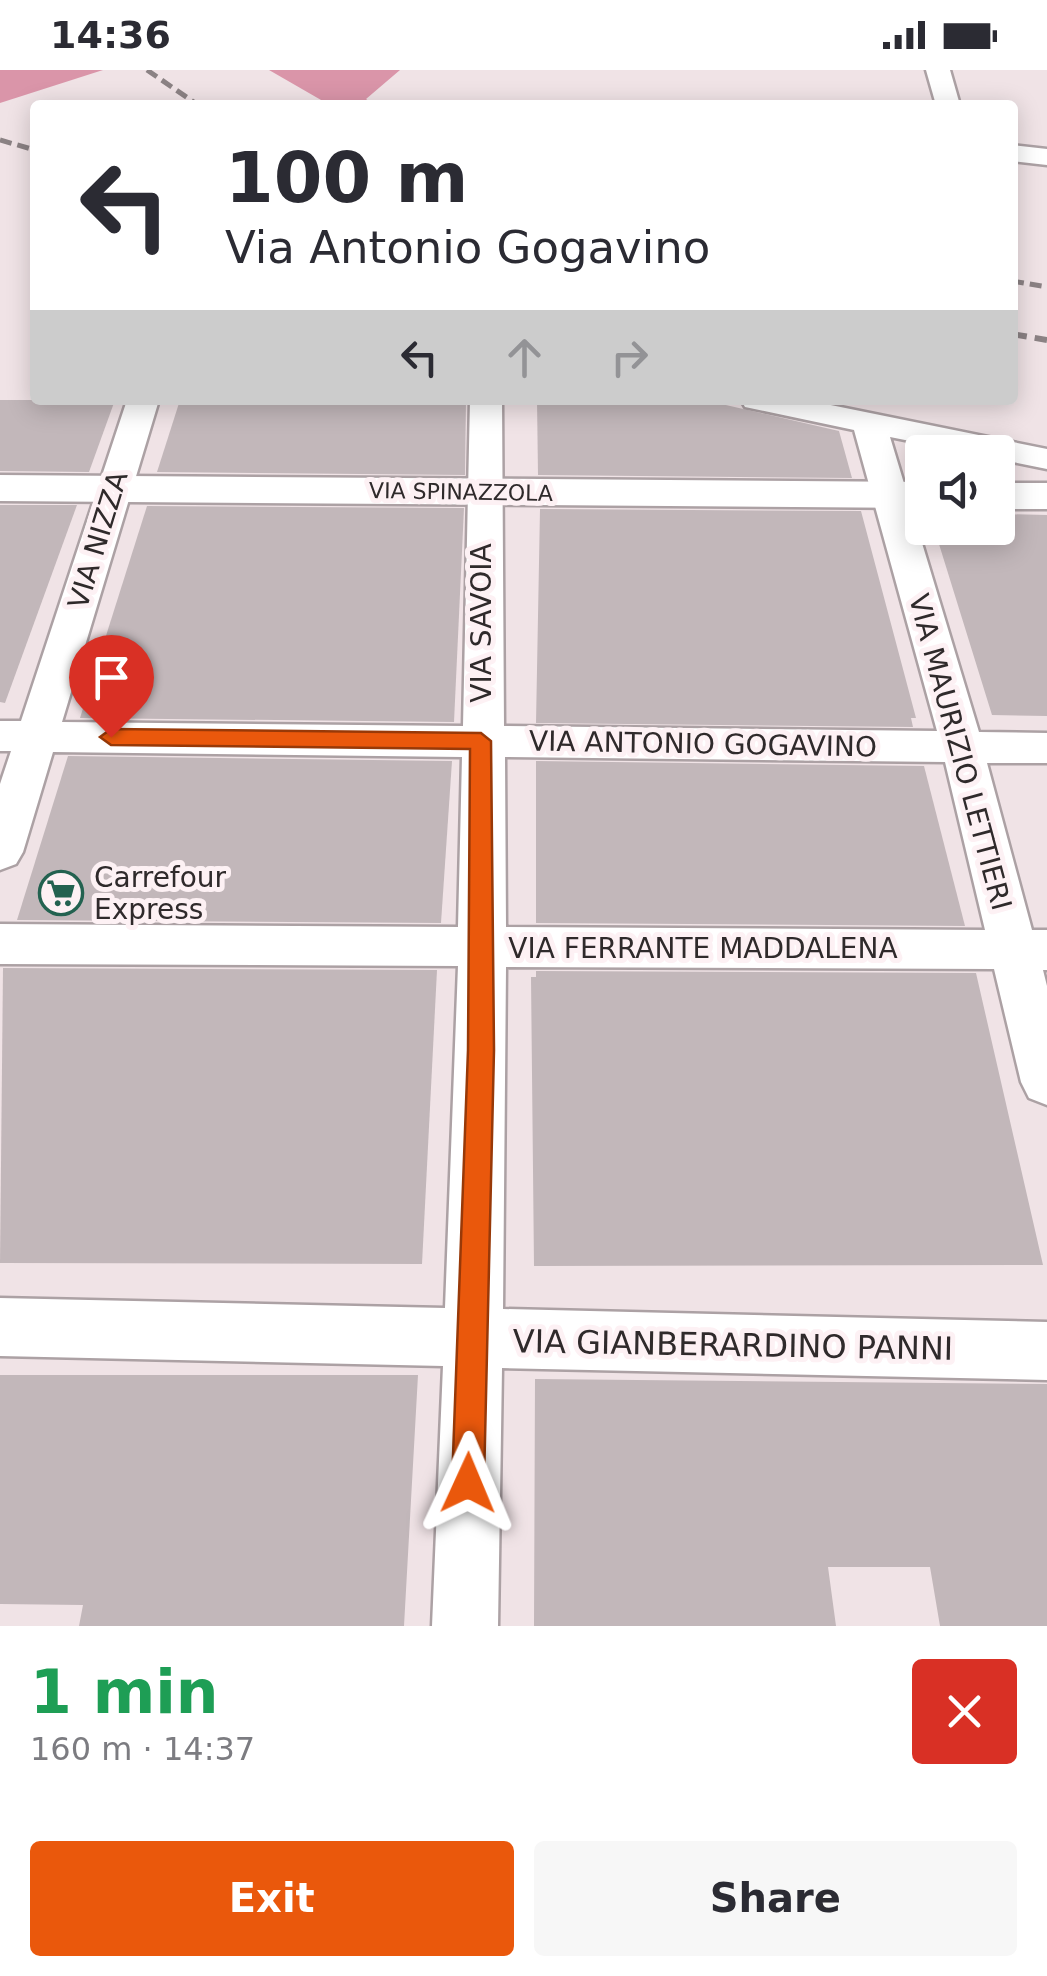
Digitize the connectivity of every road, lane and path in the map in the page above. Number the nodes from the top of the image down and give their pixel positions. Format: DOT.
graph roads {
  1 [pos="938,70"];
  2 [pos="947,100"];
  3 [pos="1018,154"];
  4 [pos="1047,158"];
  5 [pos="141,405"];
  6 [pos="486,405"];
  7 [pos="782,405"];
  8 [pos="870,423"];
  9 [pos="1047,459"];
  10 [pos="0,488"];
  11 [pos="114,488"];
  12 [pos="482,493"];
  13 [pos="905,493"];
  14 [pos="905,495"];
  15 [pos="1015,496"];
  16 [pos="1047,496"];
  17 [pos="917,545"];
  18 [pos="18,736"];
  19 [pos="481,741"];
  20 [pos="962,746"];
  21 [pos="1047,748"];
  22 [pos="0,852"];
  23 [pos="0,944"];
  24 [pos="481,946"];
  25 [pos="1030,950"];
  26 [pos="1047,1082"];
  27 [pos="0,1327"];
  28 [pos="470,1340"];
  29 [pos="1047,1351"];
  30 [pos="465,1626"];
  1 -- 2 [label="street"];
  3 -- 4 [label="street"];
  5 -- 11 [label="street, VIA NIZZA"];
  6 -- 12 [label="street, VIA SAVOIA"];
  7 -- 8 [label="street"];
  8 -- 9 [label="street"];
  8 -- 13 [label="street, VIA MAURIZIO LETTIERI"];
  10 -- 11 [label="street, VIA SPINAZZOLA"];
  11 -- 12 [label="street, VIA SPINAZZOLA"];
  11 -- 18 [label="street, VIA NIZZA"];
  12 -- 14 [label="street, VIA SPINAZZOLA"];
  12 -- 19 [label="street, VIA SAVOIA"];
  15 -- 16 [label="street"];
  17 -- 20 [label="street, VIA MAURIZIO LETTIERI"];
  18 -- 19 [label="street, VIA ANTONIO GOGAVINO"];
  18 -- 22 [label="street, VIA NIZZA"];
  19 -- 20 [label="street, VIA ANTONIO GOGAVINO"];
  19 -- 24 [label="street, VIA SAVOIA"];
  20 -- 21 [label="street, VIA ANTONIO GOGAVINO"];
  20 -- 25 [label="street, VIA MAURIZIO LETTIERI"];
  23 -- 24 [label="street, VIA FERRANTE MADDALENA"];
  24 -- 25 [label="street, VIA FERRANTE MADDALENA"];
  24 -- 28 [label="street, VIA SAVOIA"];
  25 -- 26 [label="street, VIA MAURIZIO LETTIERI"];
  27 -- 28 [label="street, VIA GIANBERARDINO PANNI"];
  28 -- 29 [label="street, VIA GIANBERARDINO PANNI"];
  28 -- 30 [label="street, VIA SAVOIA"];
}
